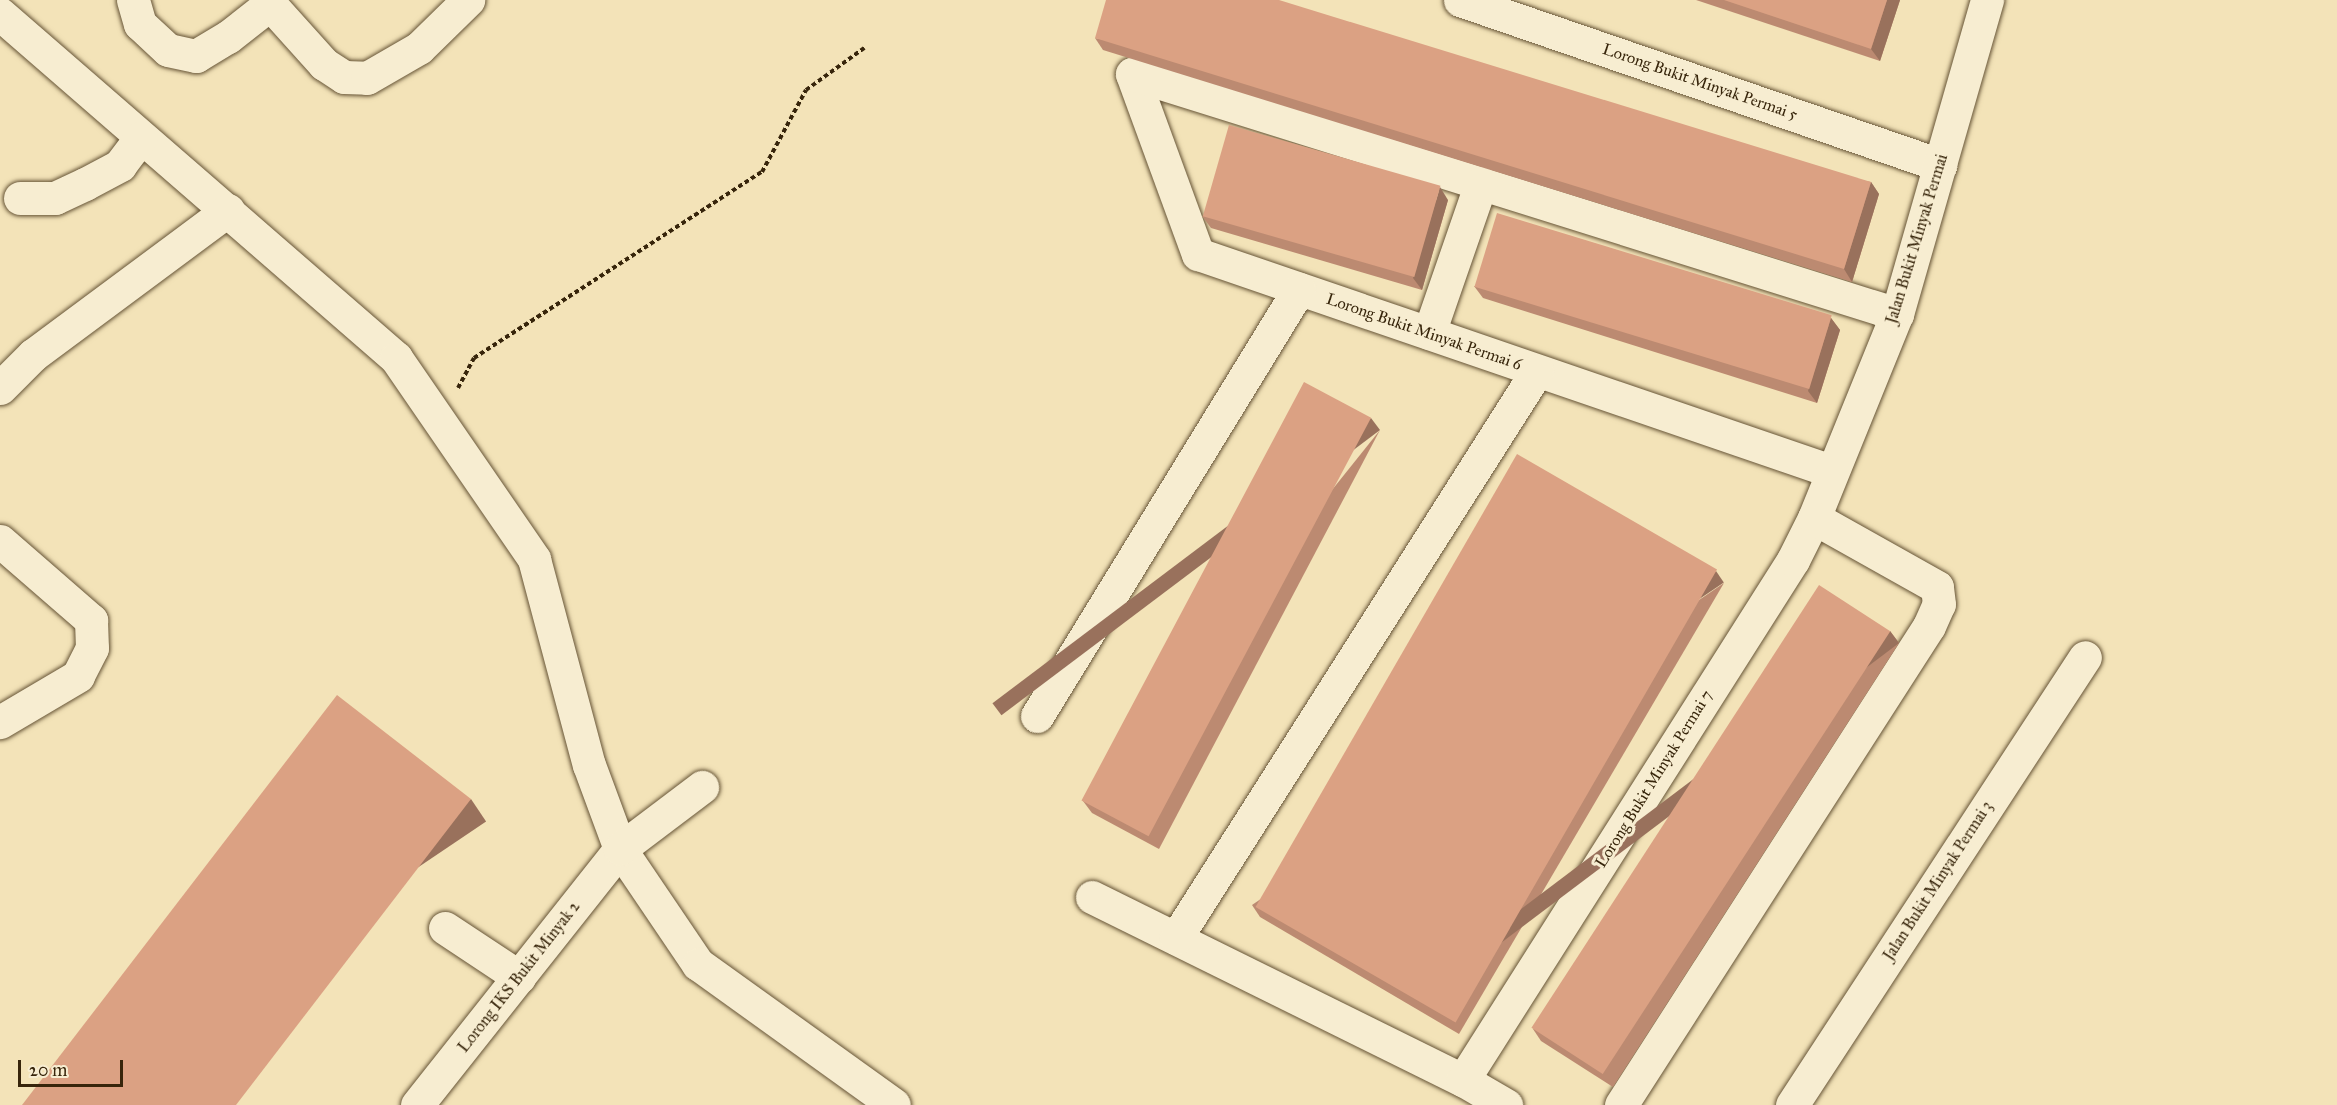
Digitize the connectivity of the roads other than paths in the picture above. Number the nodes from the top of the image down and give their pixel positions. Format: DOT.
graph roads {
  1 [pos="133,0"];
  2 [pos="468,0"];
  3 [pos="1460,0"];
  4 [pos="1987,0"];
  5 [pos="0,14"];
  6 [pos="140,138"];
  7 [pos="1940,165"];
  8 [pos="1480,183"];
  9 [pos="20,198"];
  10 [pos="228,210"];
  11 [pos="1299,289"];
  12 [pos="1897,314"];
  13 [pos="1429,333"];
  14 [pos="1537,370"];
  15 [pos="0,388"];
  16 [pos="1831,471"];
  17 [pos="1814,518"];
  18 [pos="0,541"];
  19 [pos="2085,657"];
  20 [pos="1037,716"];
  21 [pos="0,722"];
  22 [pos="702,787"];
  23 [pos="620,849"];
  24 [pos="1092,897"];
  25 [pos="445,928"];
  26 [pos="1176,938"];
  27 [pos="519,977"];
  28 [pos="1463,1080"];
  29 [pos="417,1105"];
  30 [pos="894,1105"];
  31 [pos="1506,1105"];
  32 [pos="1621,1105"];
  33 [pos="1792,1105"];
  1 -- 2 [label="street"];
  3 -- 7 [label="street, Lorong Bukit Minyak Permai 5"];
  4 -- 7 [label="street, Jalan Bukit Minyak Permai"];
  5 -- 6 [label="street"];
  6 -- 9 [label="street"];
  6 -- 10 [label="street"];
  7 -- 12 [label="street, Jalan Bukit Minyak Permai"];
  8 -- 11 [label="street, Lorong Bukit Minyak Permai 6"];
  8 -- 12 [label="street"];
  8 -- 13 [label="street"];
  10 -- 15 [label="street"];
  10 -- 23 [label="street"];
  11 -- 13 [label="street, Lorong Bukit Minyak Permai 6"];
  11 -- 20 [label="street"];
  12 -- 16 [label="street, Jalan Bukit Minyak Permai"];
  13 -- 14 [label="street, Lorong Bukit Minyak Permai 6"];
  14 -- 16 [label="street, Lorong Bukit Minyak Permai 6"];
  14 -- 26 [label="street"];
  16 -- 17 [label="street, Lorong Bukit Minyak Permai 7"];
  17 -- 28 [label="street, Lorong Bukit Minyak Permai 7"];
  17 -- 32 [label="street"];
  18 -- 21 [label="street"];
  19 -- 33 [label="street, Jalan Bukit Minyak Permai 3"];
  22 -- 23 [label="street, Lorong IKS Bukit Minyak 2"];
  23 -- 27 [label="street, Lorong IKS Bukit Minyak 2"];
  23 -- 30 [label="street"];
  24 -- 26 [label="street"];
  25 -- 27 [label="street"];
  26 -- 28 [label="street"];
  27 -- 29 [label="street, Lorong IKS Bukit Minyak 2"];
  28 -- 31 [label="street"];
}
